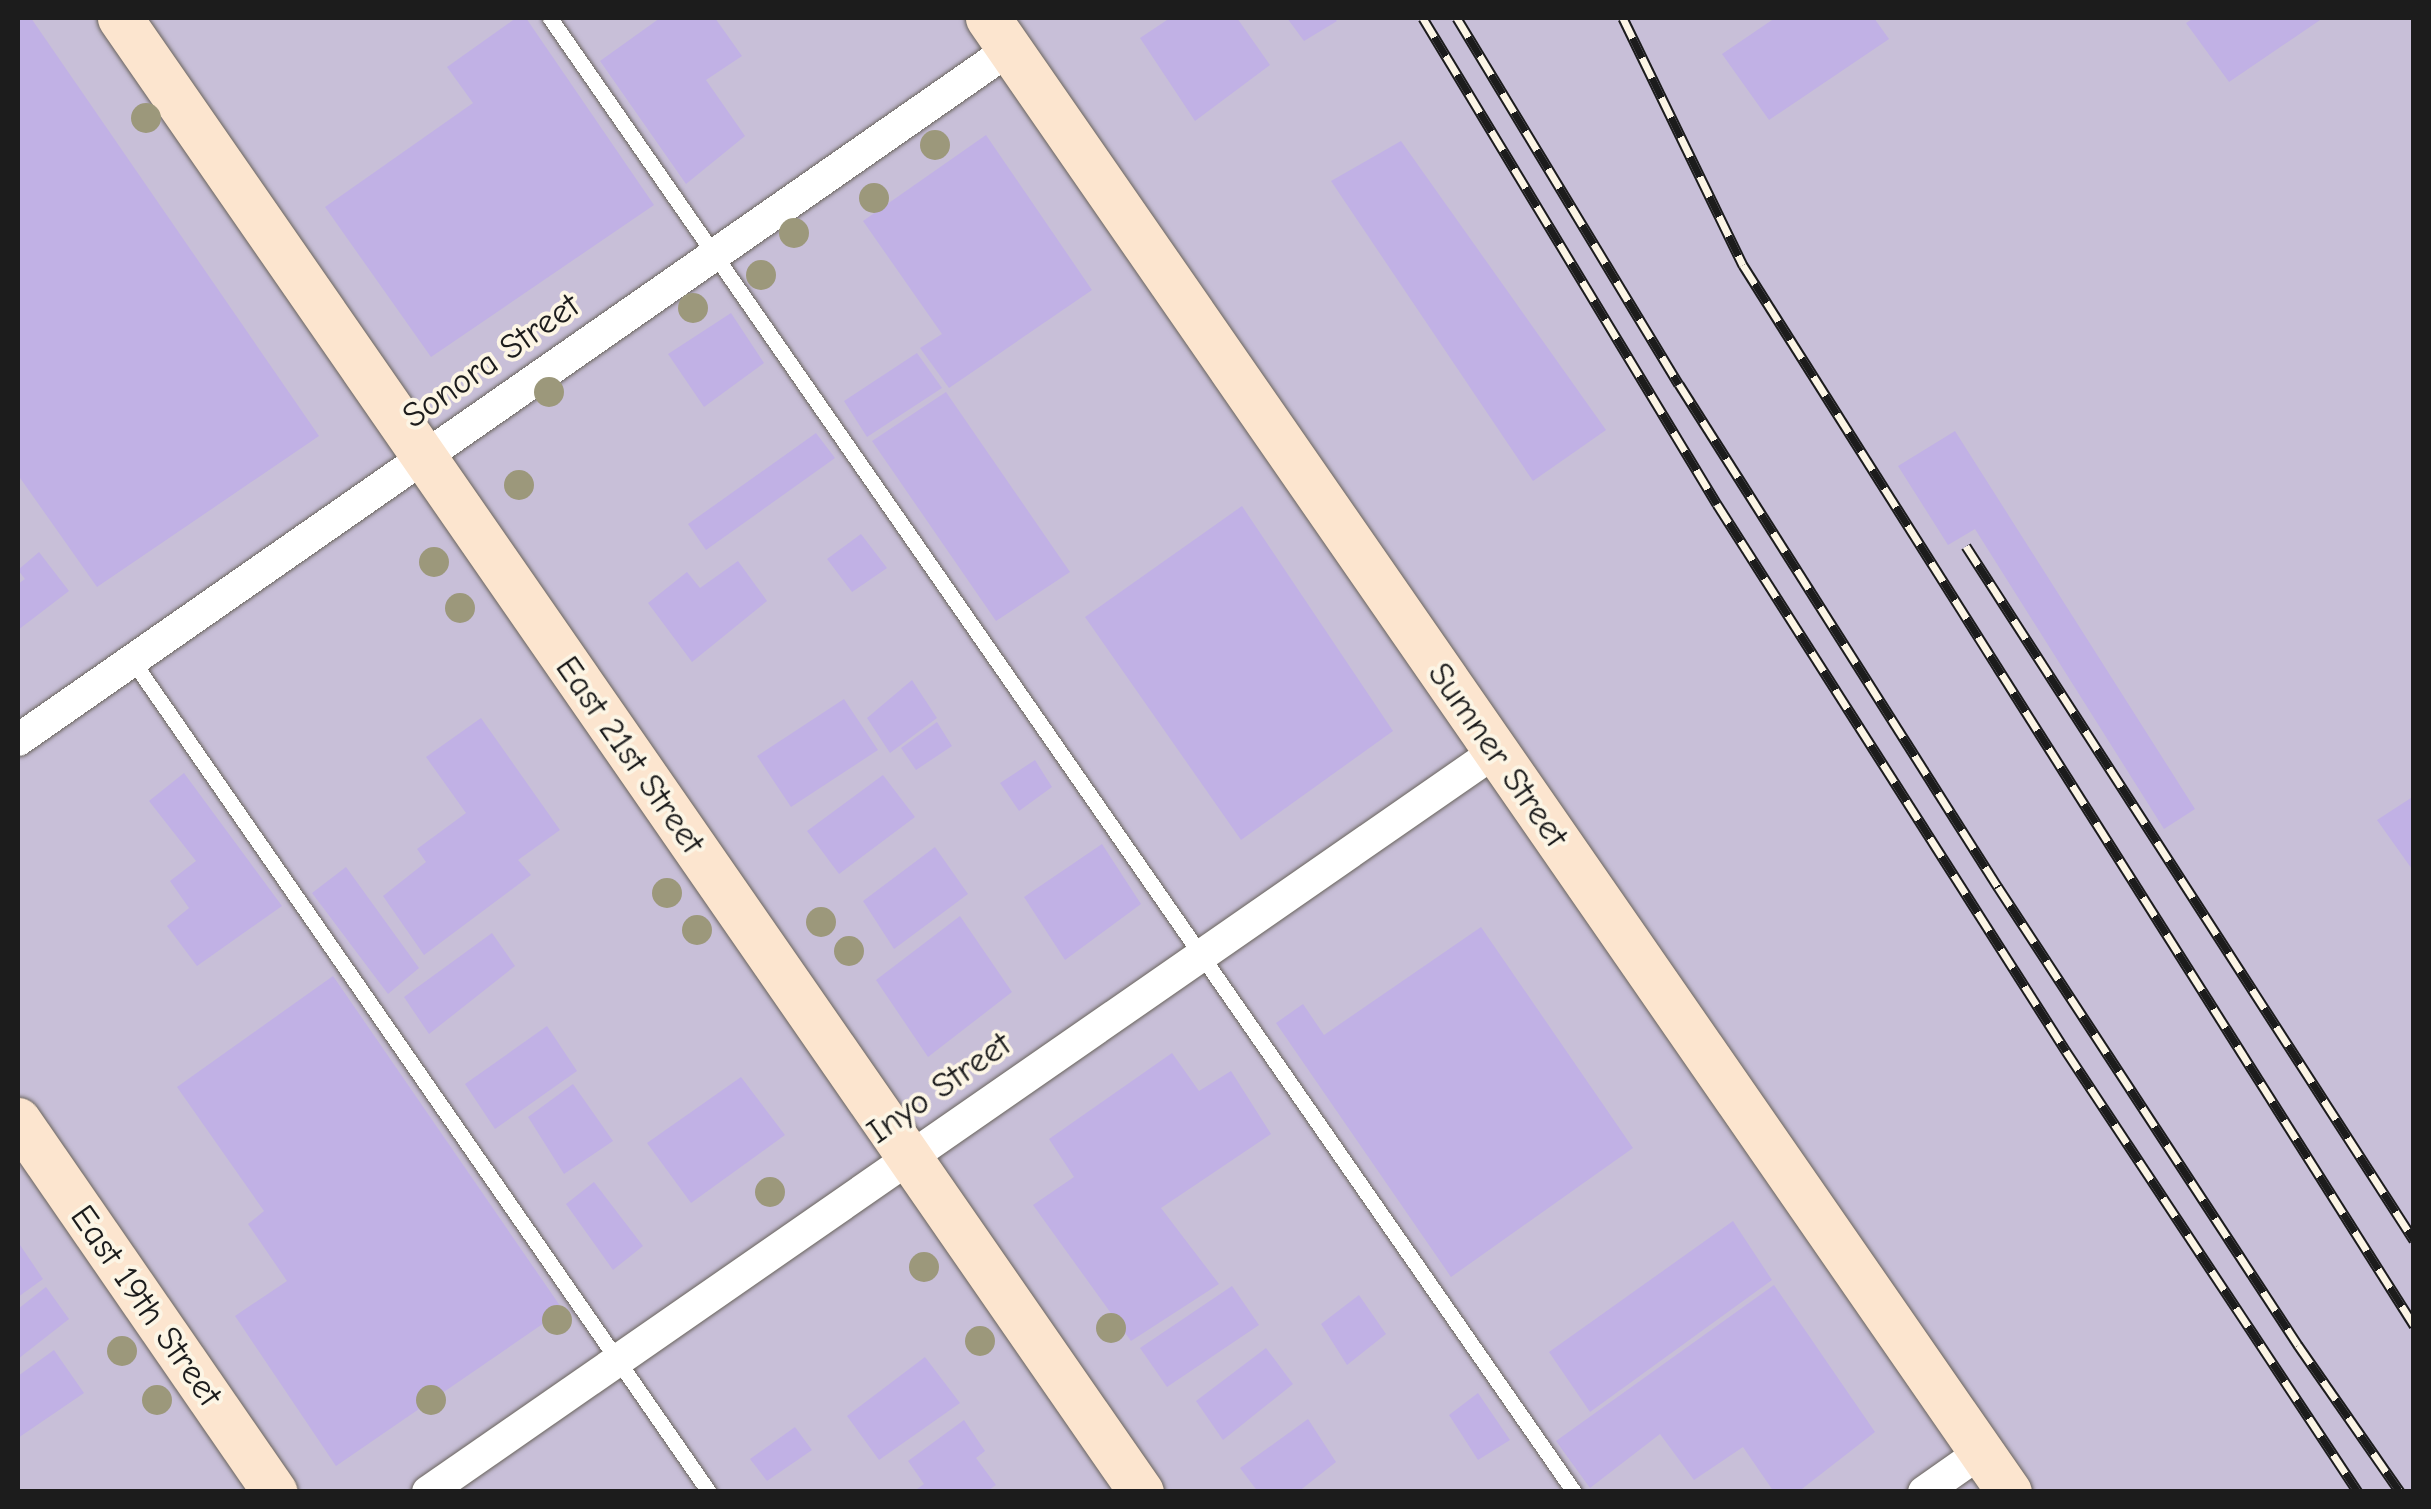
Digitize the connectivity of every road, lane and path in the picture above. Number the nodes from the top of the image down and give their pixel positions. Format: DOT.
graph roads {
  1 [pos="120,18"];
  2 [pos="550,18"];
  3 [pos="999,33"];
  4 [pos="713,256"];
  5 [pos="424,457"];
  6 [pos="132,660"];
  7 [pos="18,740"];
  8 [pos="1496,751"];
  9 [pos="1203,954"];
  10 [pos="18,1120"];
  11 [pos="910,1158"];
  12 [pos="616,1361"];
  13 [pos="1981,1452"];
  14 [pos="275,1492"];
  15 [pos="428,1492"];
  16 [pos="709,1492"];
  17 [pos="1141,1492"];
  18 [pos="1574,1492"];
  19 [pos="1924,1492"];
  20 [pos="2009,1492"];
  1 -- 5 [label="street, East 21st Street"];
  2 -- 4 [label="lane"];
  3 -- 4 [label="street, Sonora Street"];
  3 -- 8 [label="street, Sumner Street"];
  4 -- 5 [label="street, Sonora Street"];
  4 -- 9 [label="lane"];
  5 -- 6 [label="street, Sonora Street"];
  5 -- 11 [label="street, East 21st Street"];
  6 -- 7 [label="street, Sonora Street"];
  6 -- 12 [label="lane"];
  8 -- 9 [label="street, Inyo Street"];
  8 -- 13 [label="street, Sumner Street"];
  9 -- 11 [label="street, Inyo Street"];
  9 -- 18 [label="lane"];
  10 -- 14 [label="street, East 19th Street"];
  11 -- 12 [label="street, Inyo Street"];
  11 -- 17 [label="street, East 21st Street"];
  12 -- 15 [label="street, Inyo Street"];
  12 -- 16 [label="lane"];
  13 -- 19 [label="street"];
  13 -- 20 [label="street, Sumner Street"];
}
